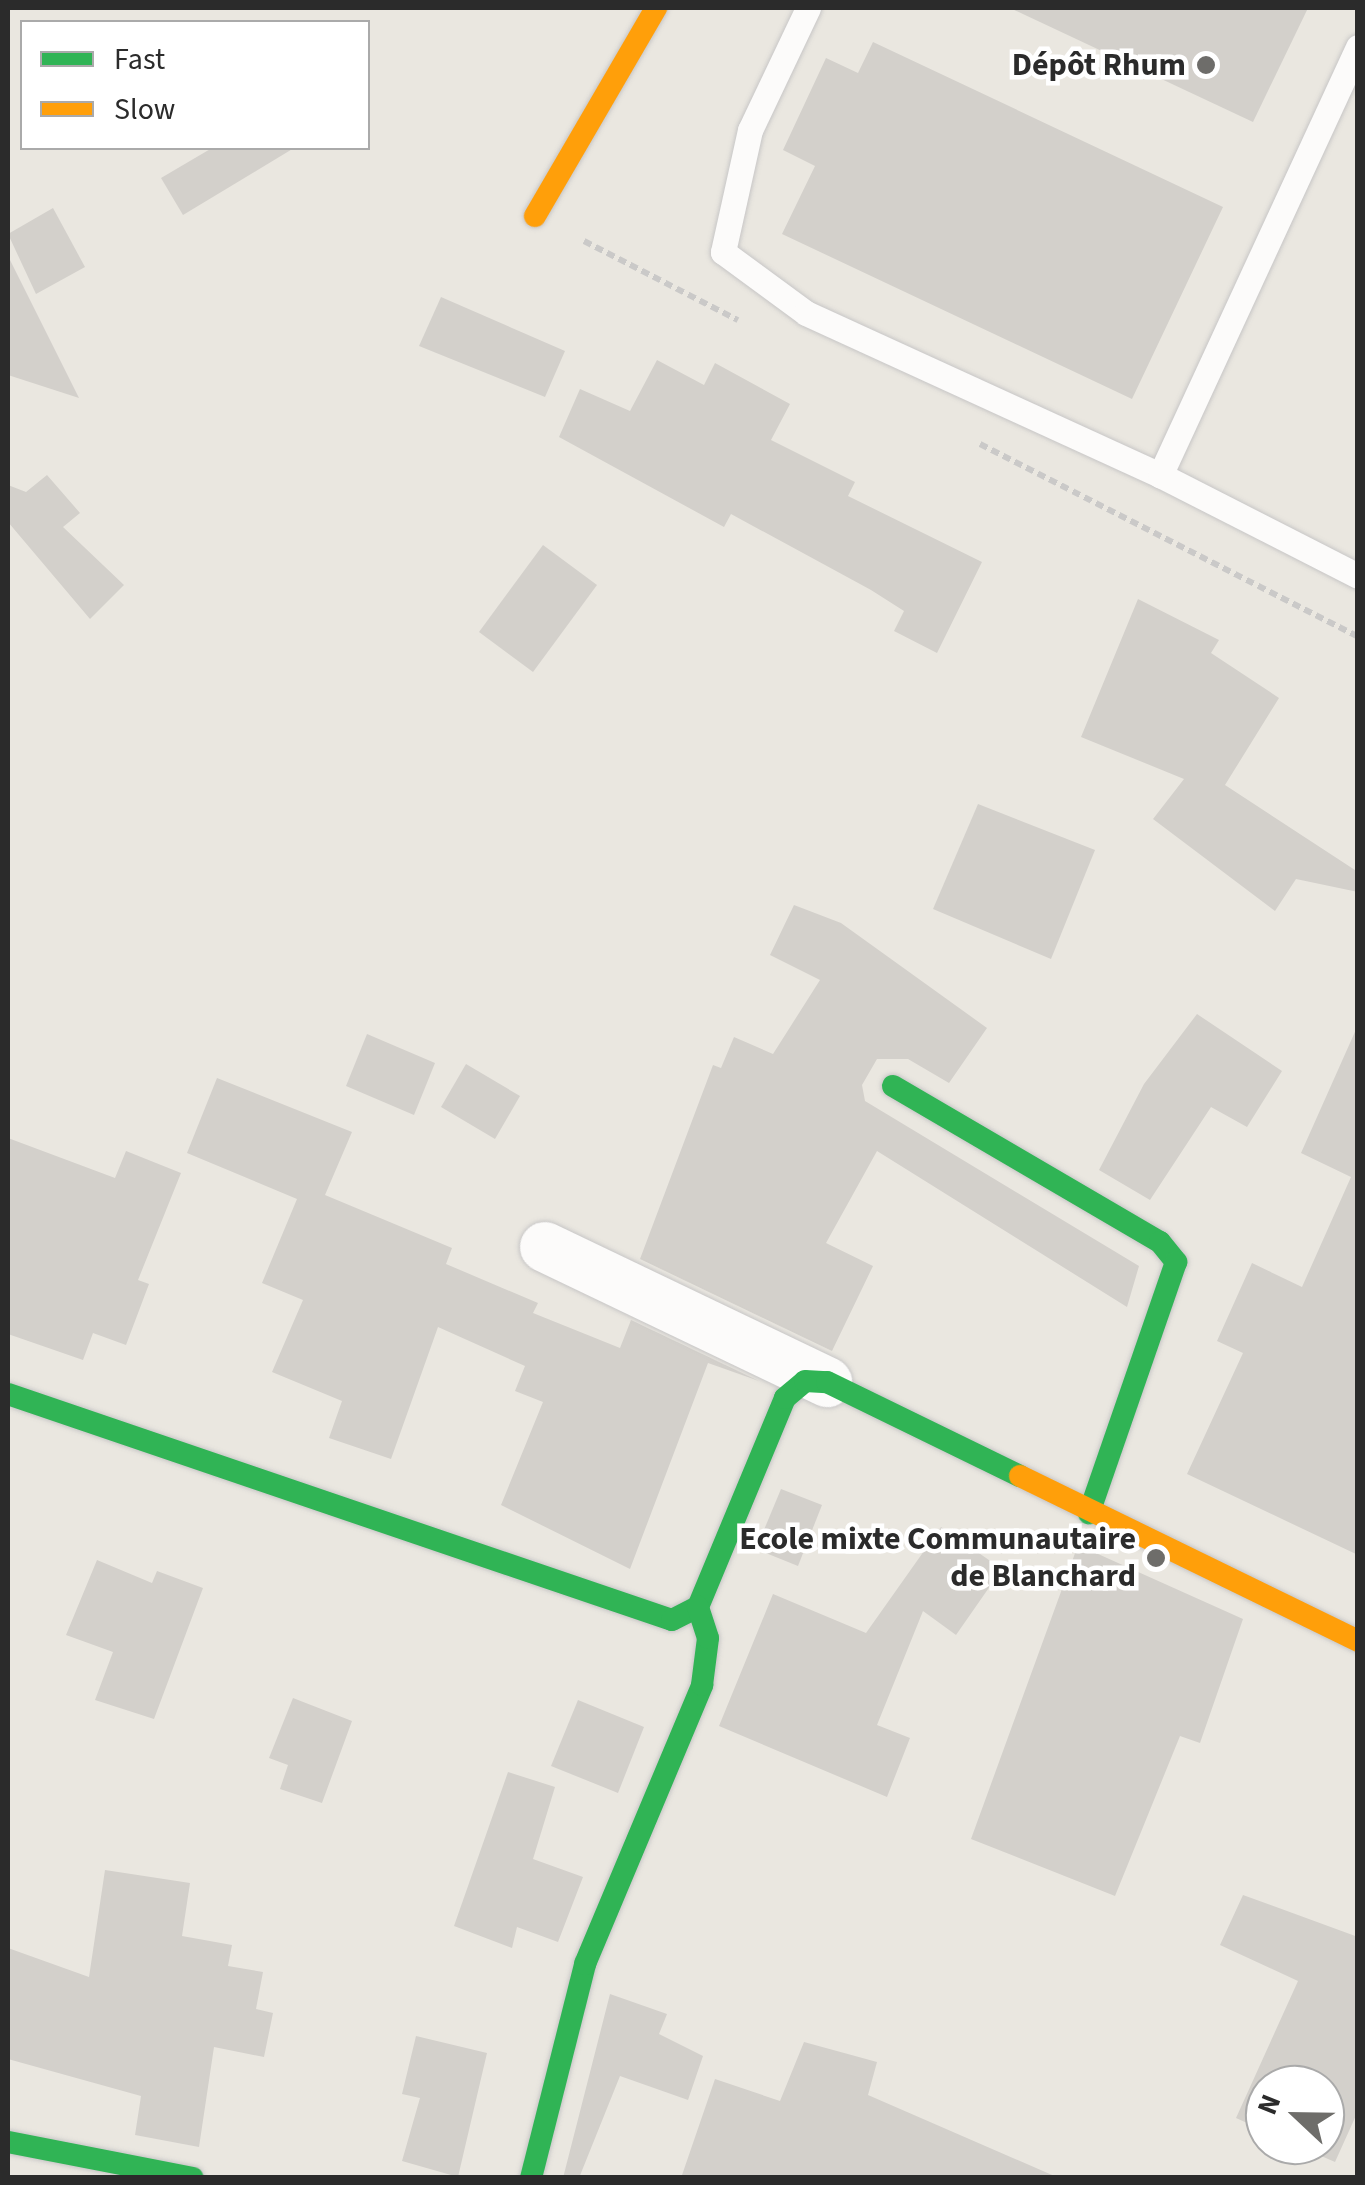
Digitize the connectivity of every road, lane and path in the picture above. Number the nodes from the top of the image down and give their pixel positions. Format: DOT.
graph roads {
  1 [pos="656,8"];
  2 [pos="808,8"];
  3 [pos="1358,47"];
  4 [pos="535,216"];
  5 [pos="1160,475"];
  6 [pos="1358,576"];
  7 [pos="893,1086"];
  8 [pos="545,1247"];
  9 [pos="826,1382"];
  10 [pos="8,1394"];
  11 [pos="1089,1514"];
  12 [pos="698,1608"];
  13 [pos="1358,1641"];
  14 [pos="8,2142"];
  15 [pos="193,2178"];
  16 [pos="531,2178"];
  1 -- 4 [label="street"];
  2 -- 5 [label="lane"];
  3 -- 5 [label="lane"];
  5 -- 6 [label="lane"];
  7 -- 11 [label="street"];
  8 -- 9 [label="street"];
  9 -- 11 [label="street"];
  9 -- 12 [label="street"];
  10 -- 12 [label="street"];
  11 -- 13 [label="street"];
  12 -- 16 [label="street"];
  14 -- 15 [label="street"];
}
